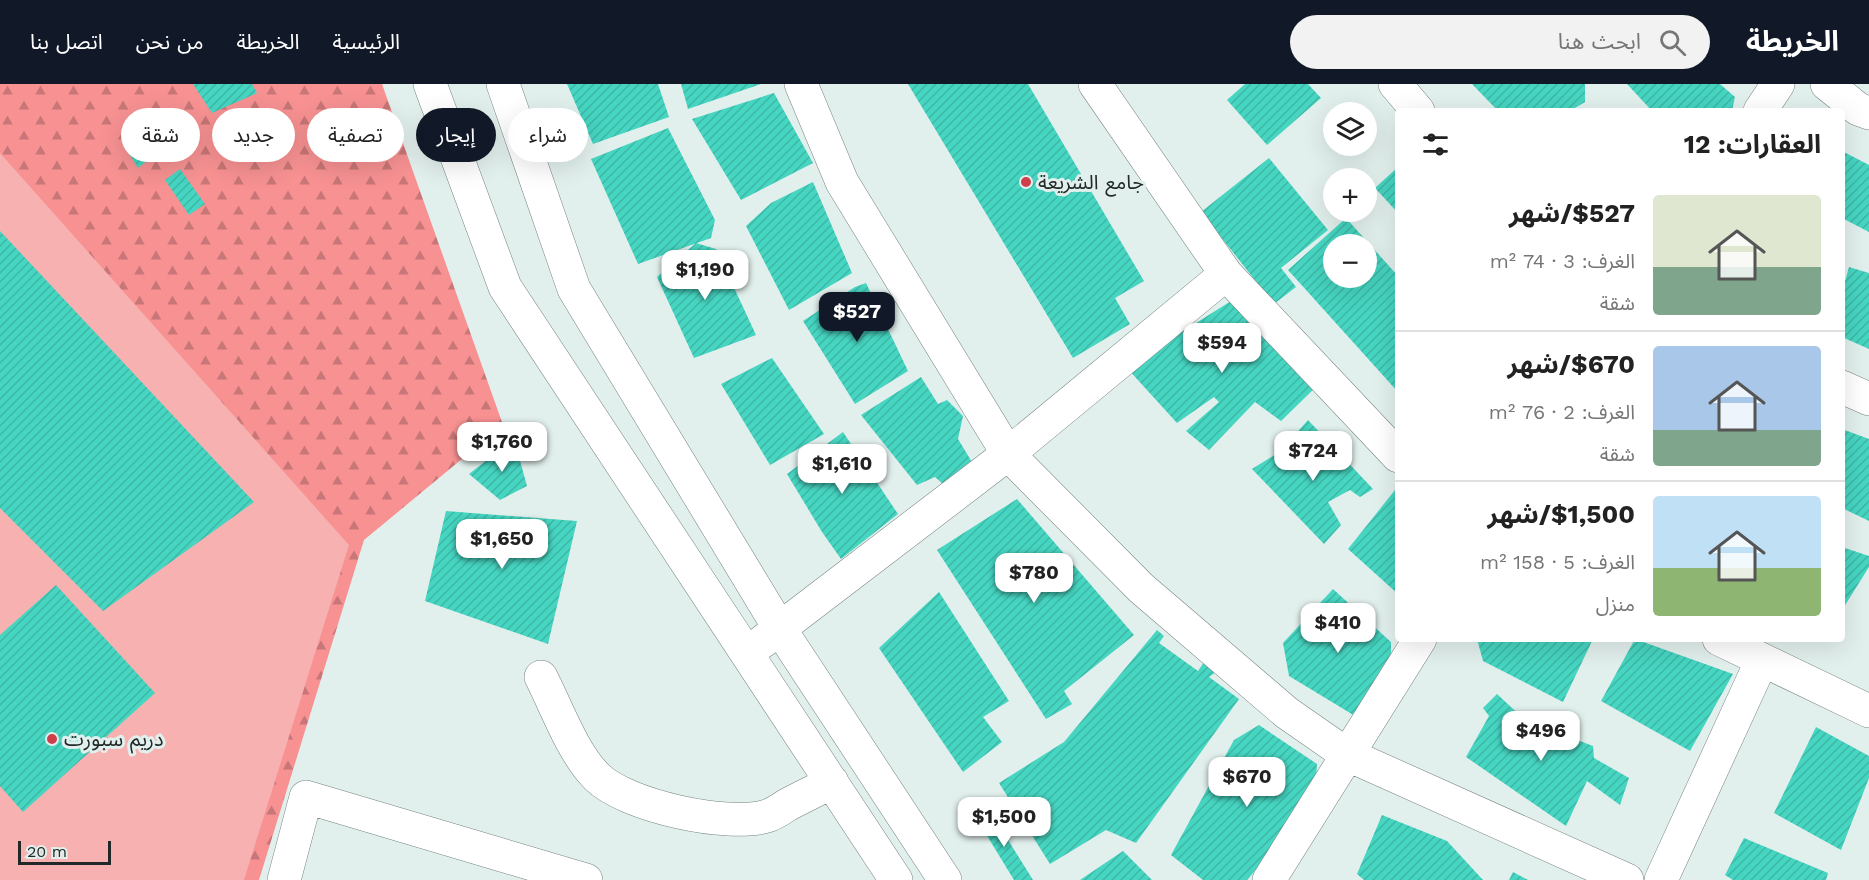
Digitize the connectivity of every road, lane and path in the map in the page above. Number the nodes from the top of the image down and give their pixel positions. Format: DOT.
graph roads {
  1 [pos="430,84"];
  2 [pos="503,84"];
  3 [pos="801,84"];
  4 [pos="1095,84"];
  5 [pos="1395,84"];
  6 [pos="1778,84"];
  7 [pos="1827,84"];
  8 [pos="1415,108"];
  9 [pos="1762,108"];
  10 [pos="1869,113"];
  11 [pos="1226,274"];
  12 [pos="1845,388"];
  13 [pos="1869,399"];
  14 [pos="1395,453"];
  15 [pos="1008,454"];
  16 [pos="780,629"];
  17 [pos="1418,642"];
  18 [pos="1725,642"];
  19 [pos="748,654"];
  20 [pos="1762,660"];
  21 [pos="541,677"];
  22 [pos="1869,711"];
  23 [pos="1346,754"];
  24 [pos="831,782"];
  25 [pos="284,880"];
  26 [pos="586,880"];
  27 [pos="896,880"];
  28 [pos="945,880"];
  29 [pos="1269,880"];
  30 [pos="1626,880"];
  31 [pos="1662,880"];
  1 -- 19 [label="street"];
  2 -- 16 [label="street"];
  3 -- 15 [label="street"];
  4 -- 11 [label="street"];
  5 -- 8 [label="street"];
  6 -- 9 [label="street"];
  7 -- 10 [label="street"];
  11 -- 14 [label="street"];
  11 -- 15 [label="street"];
  12 -- 13 [label="street"];
  15 -- 16 [label="street"];
  15 -- 23 [label="street"];
  16 -- 19 [label="street"];
  16 -- 28 [label="street"];
  17 -- 23 [label="street"];
  18 -- 20 [label="street"];
  19 -- 24 [label="street"];
  20 -- 22 [label="street"];
  20 -- 31 [label="street"];
  21 -- 24 [label="street"];
  23 -- 29 [label="street"];
  23 -- 30 [label="street"];
  24 -- 27 [label="street"];
  25 -- 26 [label="street"];
}
